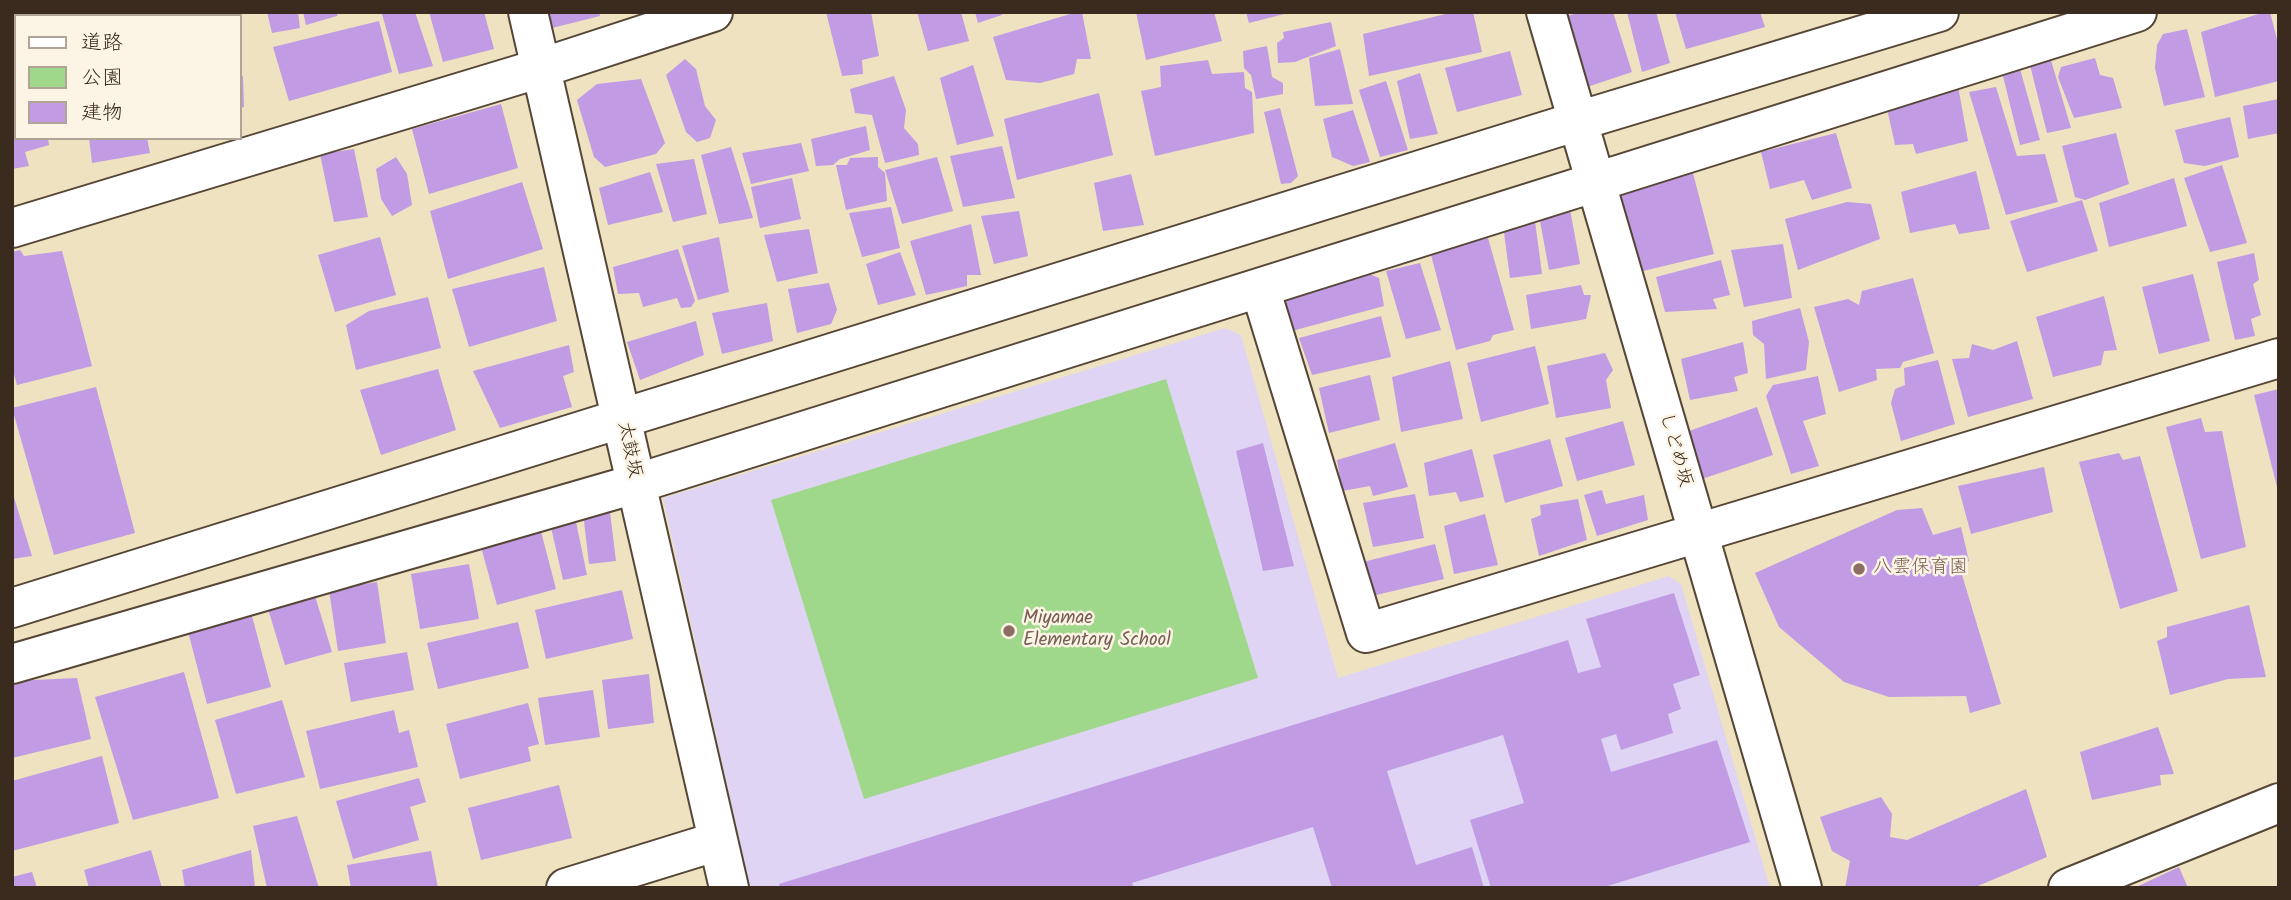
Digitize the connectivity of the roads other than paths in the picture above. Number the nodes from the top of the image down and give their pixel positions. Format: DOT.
graph roads {
  1 [pos="528,12"];
  2 [pos="713,12"];
  3 [pos="1546,12"];
  4 [pos="1939,12"];
  5 [pos="2137,12"];
  6 [pos="541,68"];
  7 [pos="1578,121"];
  8 [pos="1595,182"];
  9 [pos="12,228"];
  10 [pos="1261,288"];
  11 [pos="2279,358"];
  12 [pos="621,418"];
  13 [pos="635,484"];
  14 [pos="1698,534"];
  15 [pos="12,608"];
  16 [pos="12,664"];
  17 [pos="2279,803"];
  18 [pos="718,841"];
  19 [pos="566,888"];
  20 [pos="729,888"];
  21 [pos="1801,888"];
  22 [pos="2068,888"];
  1 -- 6 [label="street, 太鼓坂"];
  2 -- 6 [label="street"];
  3 -- 7 [label="street, しどめ坂"];
  4 -- 7 [label="street"];
  5 -- 8 [label="street"];
  6 -- 9 [label="street"];
  6 -- 12 [label="street, 太鼓坂"];
  7 -- 8 [label="street, しどめ坂"];
  7 -- 12 [label="street"];
  8 -- 10 [label="street"];
  8 -- 14 [label="street, しどめ坂"];
  10 -- 13 [label="street"];
  10 -- 14 [label="street"];
  11 -- 14 [label="street"];
  12 -- 13 [label="street, 太鼓坂"];
  12 -- 15 [label="street"];
  13 -- 16 [label="street"];
  13 -- 18 [label="street, 太鼓坂"];
  14 -- 21 [label="street, しどめ坂"];
  17 -- 22 [label="street"];
  18 -- 19 [label="street"];
  18 -- 20 [label="street, 太鼓坂"];
}
